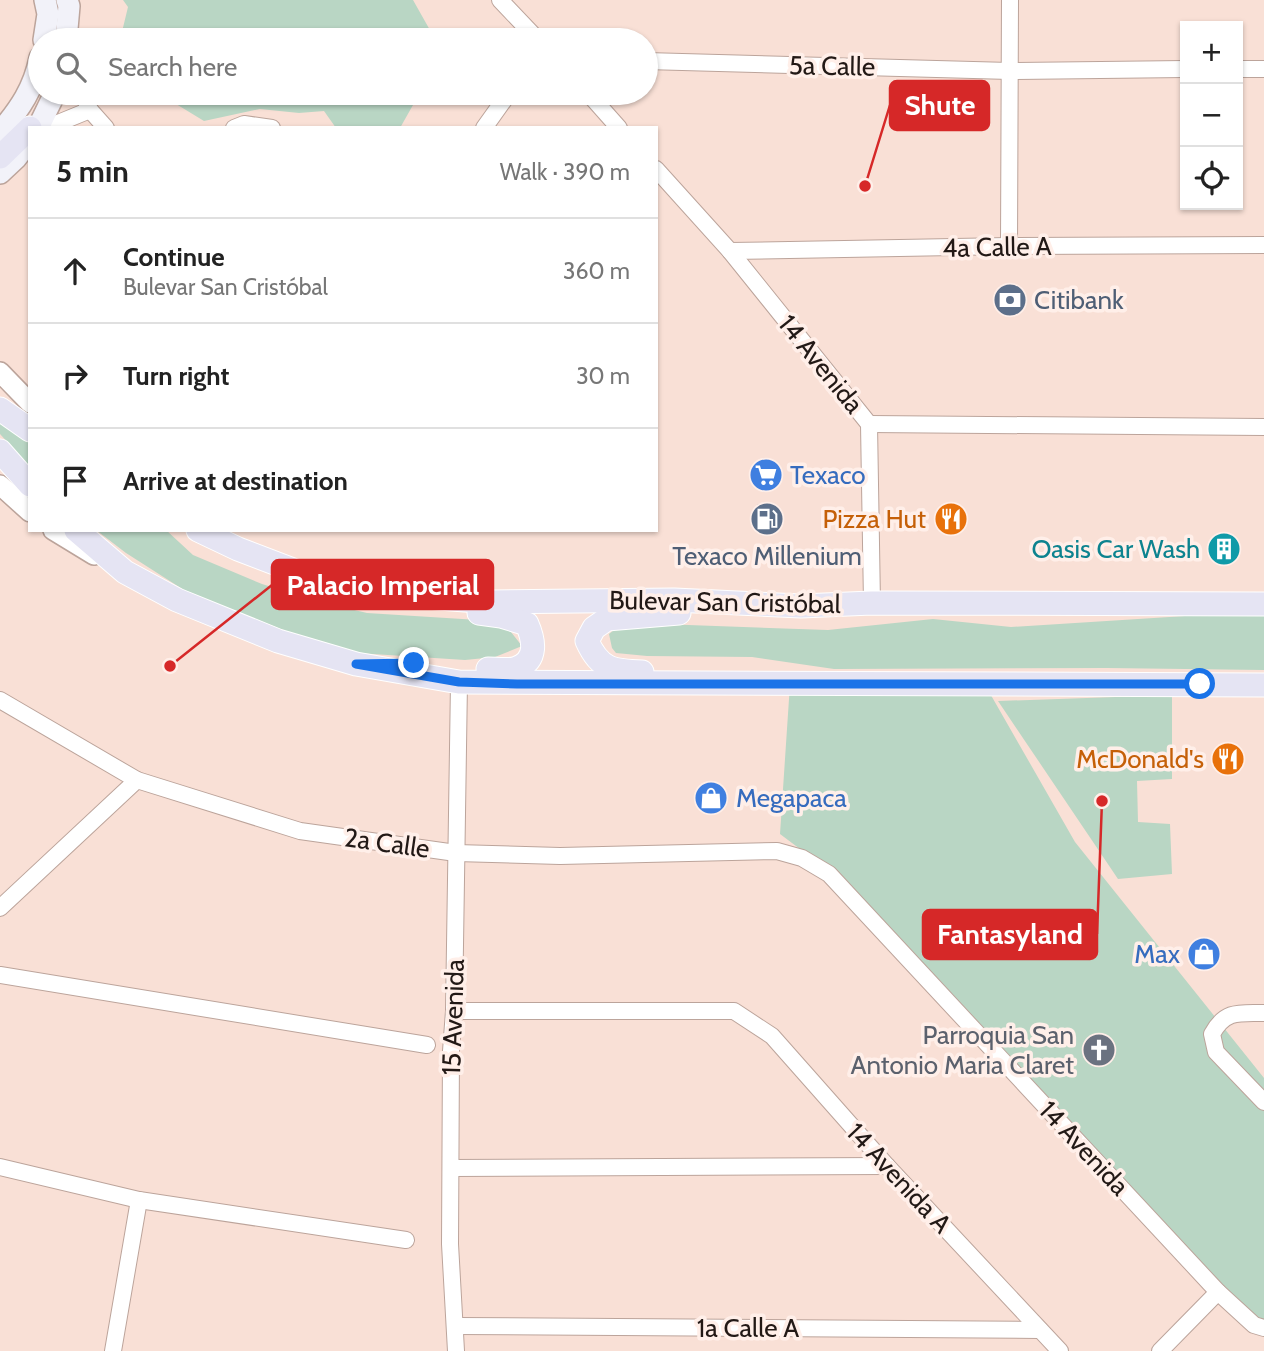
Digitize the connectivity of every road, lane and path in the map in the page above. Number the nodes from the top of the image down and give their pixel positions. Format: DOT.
graph roads {
  1 [pos="45,0"];
  2 [pos="67,0"];
  3 [pos="500,0"];
  4 [pos="1010,0"];
  5 [pos="46,28"];
  6 [pos="67,28"];
  7 [pos="527,28"];
  8 [pos="658,61"];
  9 [pos="1180,69"];
  10 [pos="1243,69"];
  11 [pos="1264,69"];
  12 [pos="1010,71"];
  13 [pos="28,96"];
  14 [pos="49,105"];
  15 [pos="88,105"];
  16 [pos="500,105"];
  17 [pos="599,105"];
  18 [pos="90,110"];
  19 [pos="38,125"];
  20 [pos="104,126"];
  21 [pos="239,126"];
  22 [pos="258,126"];
  23 [pos="485,126"];
  24 [pos="617,126"];
  25 [pos="0,132"];
  26 [pos="28,133"];
  27 [pos="28,142"];
  28 [pos="0,157"];
  29 [pos="658,171"];
  30 [pos="0,173"];
  31 [pos="1264,245"];
  32 [pos="1009,246"];
  33 [pos="730,251"];
  34 [pos="0,372"];
  35 [pos="28,400"];
  36 [pos="869,424"];
  37 [pos="1264,427"];
  38 [pos="0,451"];
  39 [pos="28,483"];
  40 [pos="0,485"];
  41 [pos="28,510"];
  42 [pos="56,532"];
  43 [pos="78,532"];
  44 [pos="202,532"];
  45 [pos="125,572"];
  46 [pos="374,593"];
  47 [pos="872,603"];
  48 [pos="1264,604"];
  49 [pos="801,606"];
  50 [pos="356,664"];
  51 [pos="459,682"];
  52 [pos="833,684"];
  53 [pos="1264,685"];
  54 [pos="0,700"];
  55 [pos="137,780"];
  56 [pos="456,853"];
  57 [pos="802,858"];
  58 [pos="0,908"];
  59 [pos="0,975"];
  60 [pos="454,1011"];
  61 [pos="1264,1013"];
  62 [pos="427,1045"];
  63 [pos="1264,1102"];
  64 [pos="0,1167"];
  65 [pos="887,1167"];
  66 [pos="451,1168"];
  67 [pos="139,1200"];
  68 [pos="406,1240"];
  69 [pos="1218,1292"];
  70 [pos="456,1326"];
  71 [pos="1264,1328"];
  72 [pos="1040,1330"];
  73 [pos="113,1351"];
  74 [pos="456,1351"];
  75 [pos="1060,1351"];
  76 [pos="1160,1351"];
  1 -- 5 [label="main road"];
  2 -- 6 [label="main road"];
  3 -- 7 [label="street"];
  4 -- 12 [label="street"];
  8 -- 12 [label="street, 5a Calle"];
  9 -- 12 [label="street, 5a Calle"];
  10 -- 11 [label="street"];
  12 -- 32 [label="street"];
  13 -- 25 [label="main road"];
  14 -- 19 [label="main road"];
  15 -- 18 [label="street"];
  16 -- 23 [label="street"];
  17 -- 24 [label="street"];
  18 -- 19 [label="street"];
  18 -- 20 [label="street"];
  21 -- 22 [label="street"];
  26 -- 28 [label="main road"];
  27 -- 30 [label="main road"];
  29 -- 33 [label="street, 14 Avenida"];
  31 -- 32 [label="street, 4a Calle A"];
  32 -- 33 [label="street, 4a Calle A"];
  33 -- 36 [label="street, 14 Avenida"];
  34 -- 35 [label="street"];
  36 -- 37 [label="street"];
  36 -- 47 [label="street, 14 Avenida"];
  38 -- 39 [label="main road"];
  40 -- 41 [label="street"];
  42 -- 45 [label="street"];
  43 -- 45 [label="main road"];
  44 -- 46 [label="main road, Bulevar San Cristóbal"];
  45 -- 50 [label="main road"];
  46 -- 49 [label="main road, Bulevar San Cristóbal"];
  46 -- 50 [label="main road"];
  47 -- 48 [label="main road, Bulevar San Cristóbal"];
  47 -- 49 [label="main road, Bulevar San Cristóbal"];
  49 -- 52 [label="main road"];
  50 -- 51 [label="main road"];
  51 -- 52 [label="main road"];
  51 -- 56 [label="street, 15 Avenida"];
  52 -- 53 [label="main road"];
  54 -- 55 [label="street, 2a Calle"];
  55 -- 56 [label="street, 2a Calle"];
  55 -- 58 [label="street"];
  56 -- 57 [label="street, 2a Calle"];
  56 -- 60 [label="street, 15 Avenida"];
  57 -- 69 [label="street, 14 Avenida"];
  59 -- 62 [label="street"];
  60 -- 65 [label="street, 14 Avenida A"];
  60 -- 66 [label="street, 15 Avenida"];
  61 -- 63 [label="street"];
  64 -- 67 [label="street"];
  65 -- 66 [label="street"];
  65 -- 72 [label="street, 14 Avenida A"];
  66 -- 70 [label="street, 15 Avenida"];
  67 -- 68 [label="street"];
  67 -- 73 [label="street"];
  69 -- 71 [label="street"];
  69 -- 76 [label="street"];
  70 -- 72 [label="street, 1a Calle A"];
  70 -- 74 [label="street, 15 Avenida"];
  72 -- 75 [label="street, 14 Avenida A"];
}
